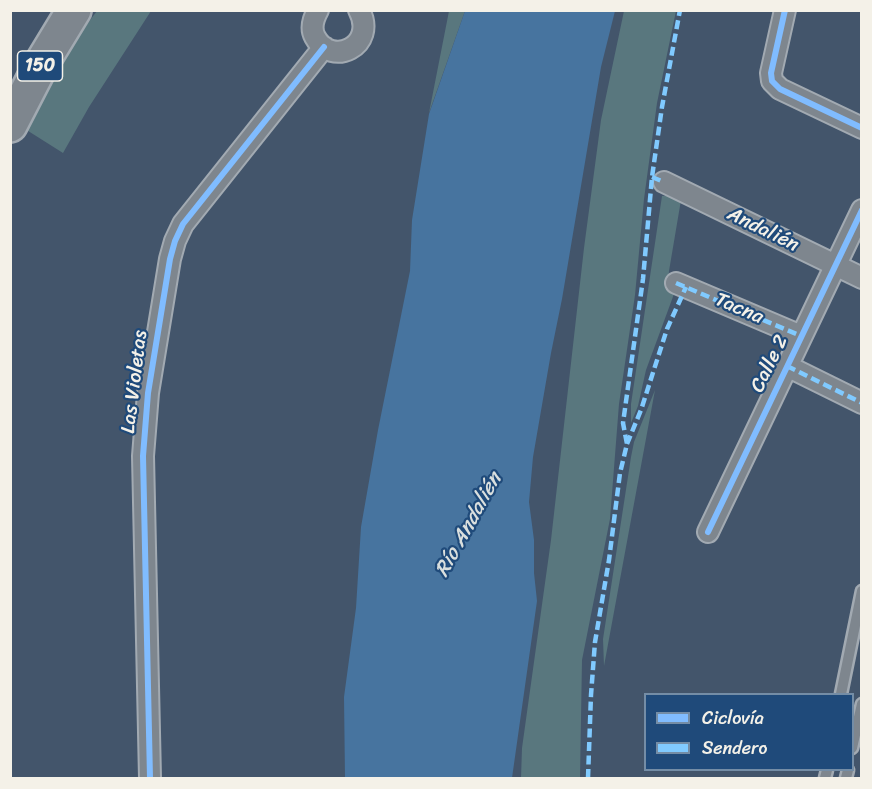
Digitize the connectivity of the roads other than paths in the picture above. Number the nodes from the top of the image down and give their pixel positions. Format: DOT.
graph roads {
  1 [pos="49,10"];
  2 [pos="74,10"];
  3 [pos="318,10"];
  4 [pos="359,10"];
  5 [pos="785,10"];
  6 [pos="319,40"];
  7 [pos="10,75"];
  8 [pos="10,125"];
  9 [pos="861,128"];
  10 [pos="664,182"];
  11 [pos="861,210"];
  12 [pos="835,265"];
  13 [pos="861,278"];
  14 [pos="676,283"];
  15 [pos="801,336"];
  16 [pos="787,366"];
  17 [pos="861,403"];
  18 [pos="708,532"];
  19 [pos="861,591"];
  20 [pos="841,693"];
  21 [pos="861,704"];
  22 [pos="854,738"];
  23 [pos="150,778"];
  1 -- 7 [label="highway, 150"];
  2 -- 8 [label="highway, 150"];
  3 -- 6 [label="street"];
  4 -- 6 [label="street"];
  5 -- 9 [label="street"];
  6 -- 23 [label="street, Las Violetas"];
  10 -- 12 [label="street, Andalién"];
  11 -- 12 [label="street, Calle 2"];
  12 -- 13 [label="street, Andalién"];
  12 -- 15 [label="street, Calle 2"];
  14 -- 15 [label="street, Tacna"];
  15 -- 16 [label="street, Calle 2"];
  16 -- 17 [label="street"];
  16 -- 18 [label="street, Calle 2"];
  19 -- 20 [label="lane"];
  21 -- 22 [label="lane"];
}
